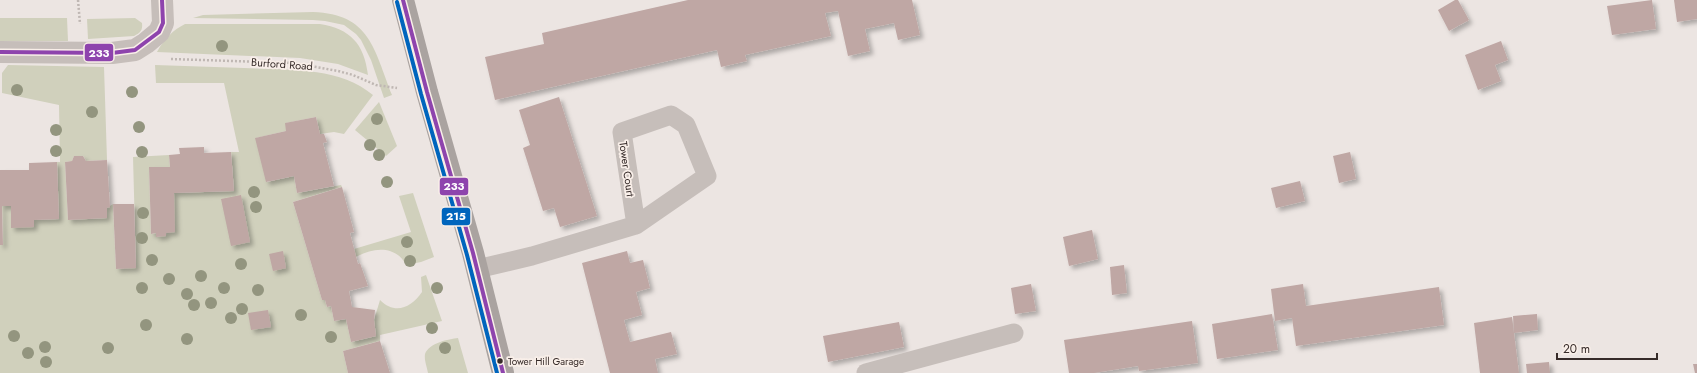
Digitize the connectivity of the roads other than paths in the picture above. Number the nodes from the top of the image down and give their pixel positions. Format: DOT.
graph roads {
  1 [pos="162,0"];
  2 [pos="403,0"];
  3 [pos="0,52"];
  4 [pos="636,225"];
  5 [pos="477,269"];
  6 [pos="1014,333"];
  7 [pos="503,373"];
  8 [pos="866,373"];
  1 -- 3 [label="street"];
  2 -- 5 [label="main road"];
  4 -- 4 [label="lane, Tower Court"];
  4 -- 5 [label="lane, Tower Court"];
  5 -- 7 [label="main road"];
  6 -- 8 [label="lane"];
}
